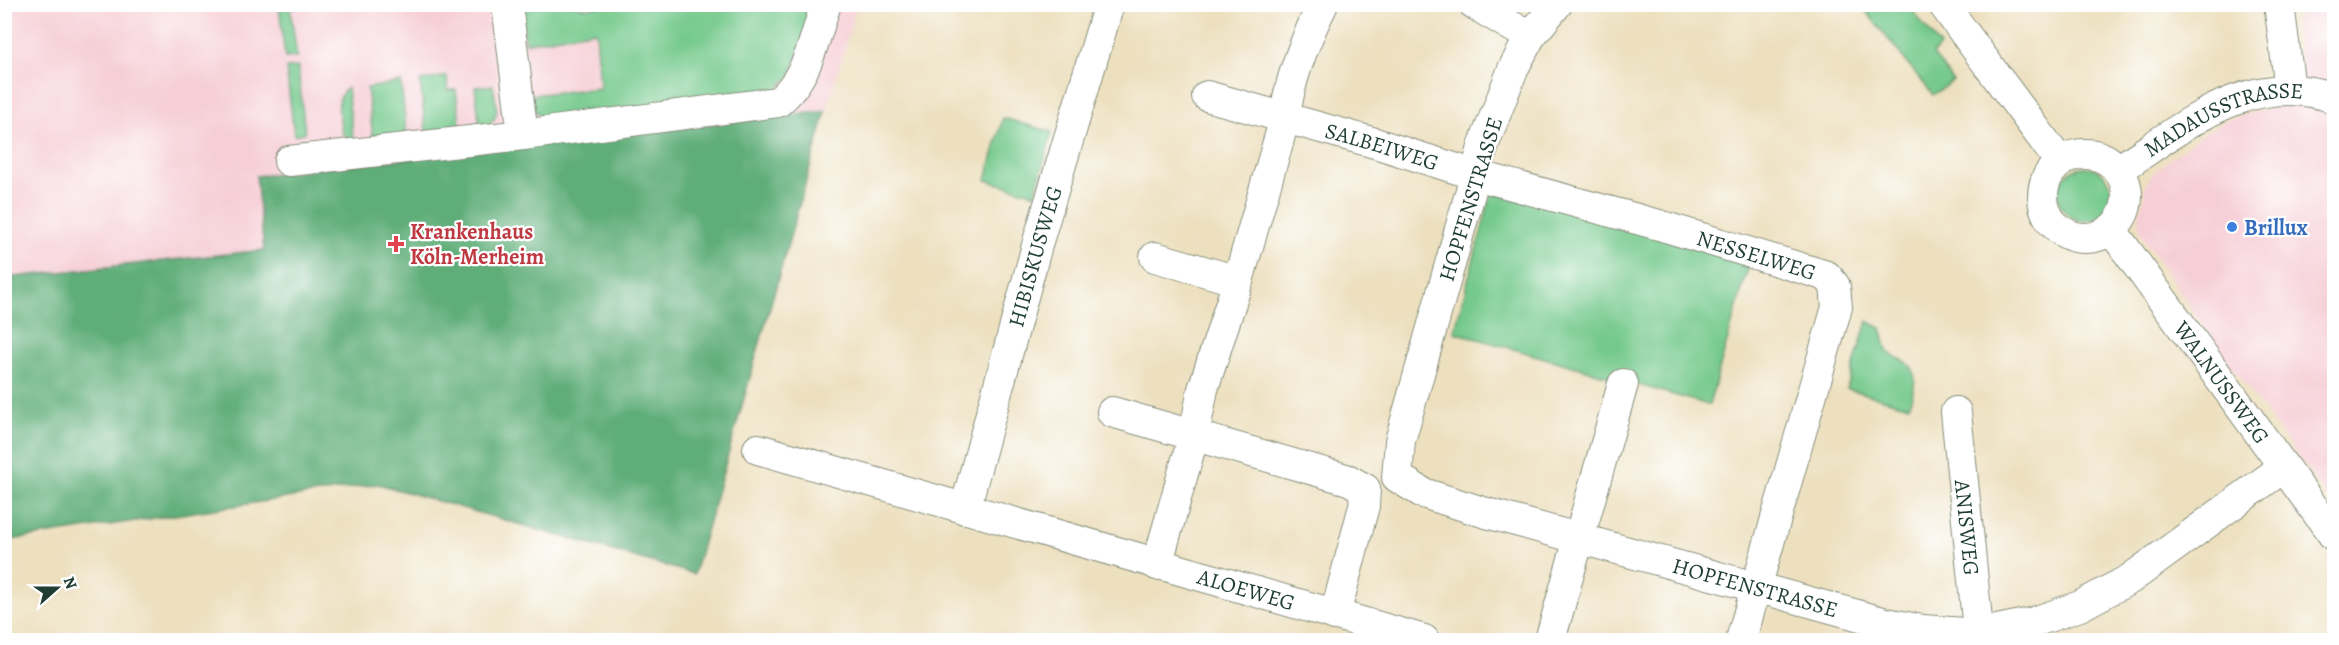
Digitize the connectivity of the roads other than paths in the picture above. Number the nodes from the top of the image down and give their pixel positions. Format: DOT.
graph roads {
  1 [pos="507,4"];
  2 [pos="826,4"];
  3 [pos="1109,4"];
  4 [pos="1323,4"];
  5 [pos="1474,4"];
  6 [pos="1557,4"];
  7 [pos="1943,4"];
  8 [pos="2279,4"];
  9 [pos="1530,37"];
  10 [pos="2290,88"];
  11 [pos="1207,96"];
  12 [pos="2334,98"];
  13 [pos="1285,118"];
  14 [pos="523,135"];
  15 [pos="289,161"];
  16 [pos="2060,162"];
  17 [pos="2118,170"];
  18 [pos="1476,175"];
  19 [pos="2111,229"];
  20 [pos="1155,257"];
  21 [pos="1238,281"];
  22 [pos="1623,384"];
  23 [pos="1112,412"];
  24 [pos="1956,412"];
  25 [pos="1194,435"];
  26 [pos="758,450"];
  27 [pos="2284,467"];
  28 [pos="1397,477"];
  29 [pos="1365,489"];
  30 [pos="965,509"];
  31 [pos="2334,536"];
  32 [pos="1579,538"];
  33 [pos="1157,565"];
  34 [pos="1755,586"];
  35 [pos="1335,615"];
  36 [pos="1978,637"];
  37 [pos="1424,640"];
  38 [pos="1550,640"];
  39 [pos="1741,640"];
  1 -- 14 [label="street"];
  2 -- 14 [label="street"];
  3 -- 30 [label="street, HIBISKUSWEG"];
  4 -- 13 [label="street"];
  5 -- 9 [label="street"];
  6 -- 9 [label="street, HOPFENSTRASSE"];
  7 -- 16 [label="street"];
  8 -- 10 [label="street"];
  9 -- 18 [label="street, HOPFENSTRASSE"];
  10 -- 12 [label="street, MADAUSSTRASSE"];
  10 -- 17 [label="street, MADAUSSTRASSE"];
  11 -- 13 [label="street, SALBEIWEG"];
  13 -- 18 [label="street, SALBEIWEG"];
  13 -- 21 [label="street"];
  14 -- 15 [label="street"];
  16 -- 17 [label="street"];
  16 -- 19 [label="street"];
  17 -- 19 [label="street"];
  18 -- 28 [label="street, HOPFENSTRASSE"];
  18 -- 34 [label="street, NESSELWEG"];
  19 -- 27 [label="street, WALNUSSWEG"];
  20 -- 21 [label="street"];
  21 -- 25 [label="street"];
  22 -- 32 [label="street"];
  23 -- 25 [label="street"];
  24 -- 36 [label="street, ANISWEG"];
  25 -- 29 [label="street"];
  25 -- 33 [label="street"];
  26 -- 30 [label="street"];
  27 -- 31 [label="street, WALNUSSWEG"];
  27 -- 36 [label="street, HOPFENSTRASSE"];
  28 -- 29 [label="street"];
  28 -- 32 [label="street, HOPFENSTRASSE"];
  29 -- 35 [label="street"];
  30 -- 33 [label="street, ALOEWEG"];
  32 -- 34 [label="street, HOPFENSTRASSE"];
  32 -- 38 [label="street"];
  33 -- 35 [label="street, ALOEWEG"];
  34 -- 36 [label="street, HOPFENSTRASSE"];
  34 -- 39 [label="street"];
  35 -- 37 [label="street, ALOEWEG"];
}
